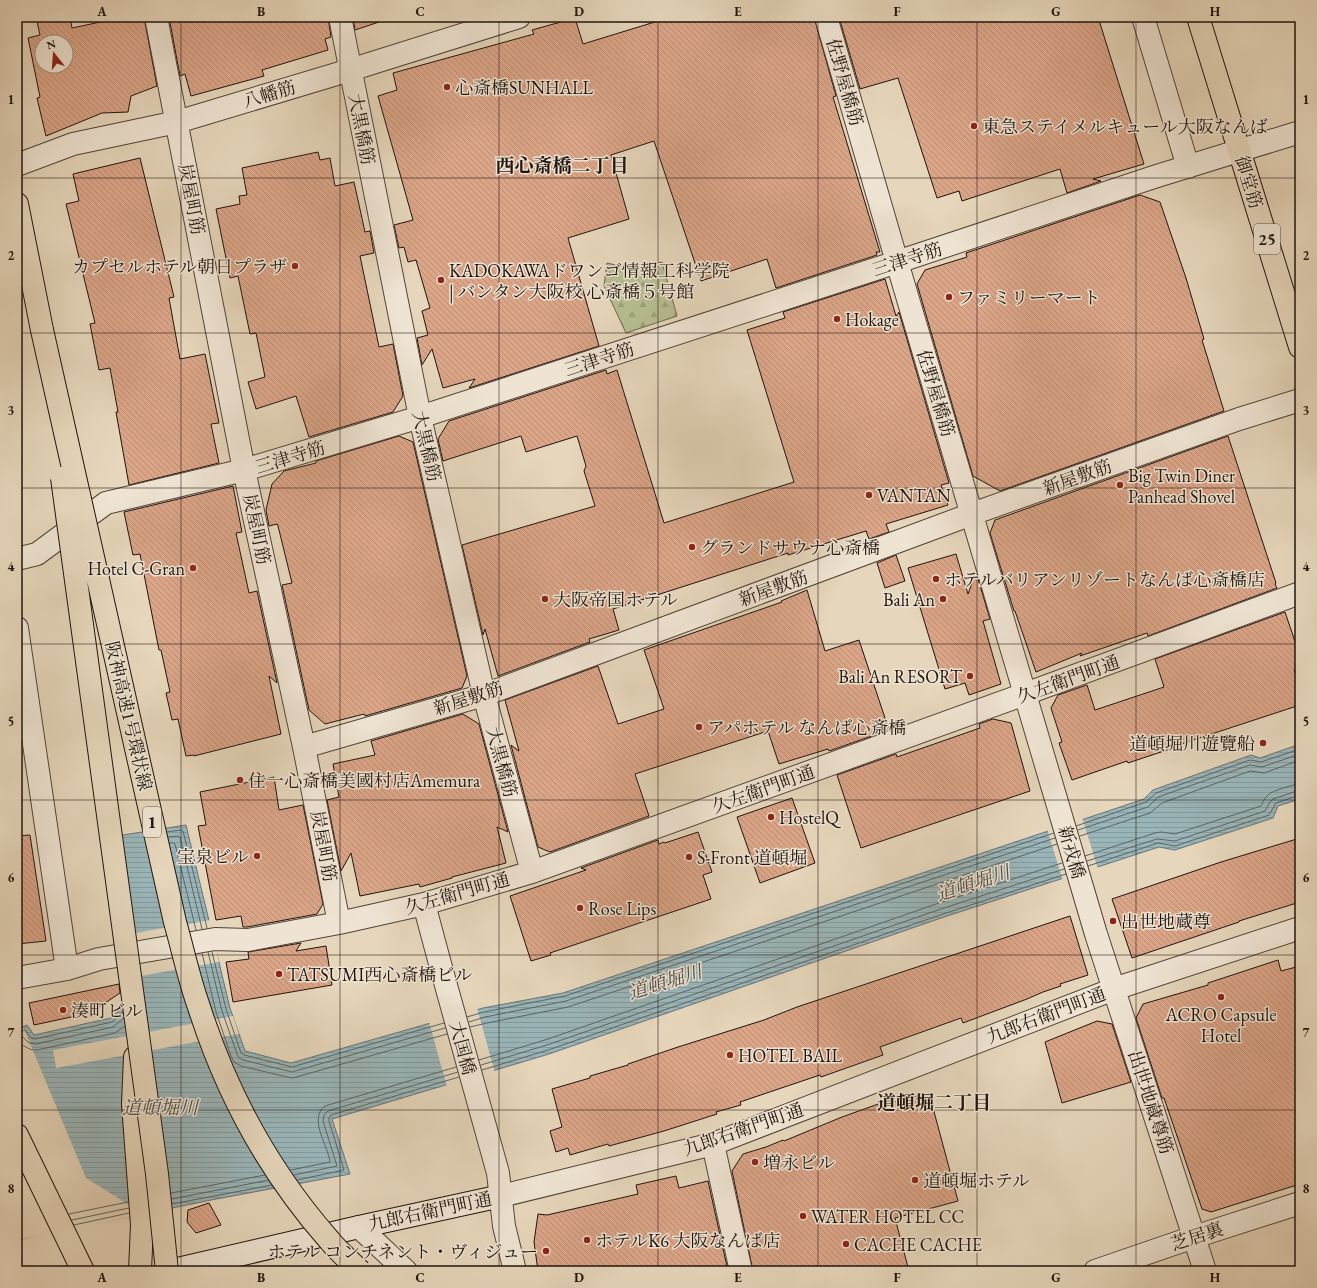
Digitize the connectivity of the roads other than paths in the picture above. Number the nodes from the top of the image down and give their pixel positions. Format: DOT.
graph roads {
  1 [pos="156,17"];
  2 [pos="340,17"];
  3 [pos="519,17"];
  4 [pos="826,17"];
  5 [pos="1143,17"];
  6 [pos="1198,17"];
  7 [pos="350,70"];
  8 [pos="177,122"];
  9 [pos="1296,133"];
  10 [pos="1239,151"];
  11 [pos="17,165"];
  12 [pos="1188,167"];
  13 [pos="17,204"];
  14 [pos="897,262"];
  15 [pos="42,330"];
  16 [pos="1298,333"];
  17 [pos="1300,400"];
  18 [pos="420,417"];
  19 [pos="244,470"];
  20 [pos="972,514"];
  21 [pos="17,559"];
  22 [pos="1300,593"];
  23 [pos="17,628"];
  24 [pos="1026,694"];
  25 [pos="484,695"];
  26 [pos="304,747"];
  27 [pos="1047,769"];
  28 [pos="532,872"];
  29 [pos="424,904"];
  30 [pos="339,923"];
  31 [pos="1300,928"];
  32 [pos="1096,934"];
  33 [pos="67,968"];
  34 [pos="17,978"];
  35 [pos="1114,989"];
  36 [pos="136,1013"];
  37 [pos="17,1135"];
  38 [pos="713,1144"];
  39 [pos="501,1196"];
  40 [pos="1300,1203"];
  41 [pos="359,1227"];
  42 [pos="1194,1237"];
  43 [pos="83,1271"];
  44 [pos="140,1271"];
  45 [pos="168,1271"];
  46 [pos="360,1271"];
  47 [pos="406,1271"];
  48 [pos="515,1271"];
  49 [pos="741,1271"];
  50 [pos="1095,1271"];
  51 [pos="1205,1271"];
  1 -- 8 [label="street, 炭屋町筋"];
  2 -- 7 [label="street, 大黒橋筋"];
  3 -- 7 [label="street, 八幡筋"];
  4 -- 14 [label="street, 佐野屋橋筋"];
  5 -- 12 [label="street"];
  6 -- 10 [label="main road, 御堂筋 / 25"];
  7 -- 8 [label="street, 八幡筋"];
  7 -- 18 [label="street, 大黒橋筋"];
  8 -- 11 [label="street, 八幡筋"];
  8 -- 19 [label="street, 炭屋町筋"];
  9 -- 10 [label="street, 三津寺筋"];
  10 -- 12 [label="street, 三津寺筋"];
  10 -- 16 [label="main road, 御堂筋 / 25"];
  12 -- 14 [label="street, 三津寺筋"];
  13 -- 15 [label="main road, 阪神高速1号環状線 / 1"];
  14 -- 18 [label="street, 三津寺筋"];
  14 -- 20 [label="street, 佐野屋橋筋"];
  15 -- 36 [label="main road, 阪神高速1号環状線 / 1, bridge"];
  15 -- 46 [label="main road, 阪神高速1号環状線 / 1, bridge"];
  17 -- 20 [label="street, 新屋敷筋"];
  18 -- 19 [label="street, 三津寺筋"];
  18 -- 25 [label="street, 大黒橋筋"];
  19 -- 21 [label="street, 三津寺筋"];
  19 -- 26 [label="street, 炭屋町筋"];
  20 -- 24 [label="street, 佐野屋橋筋"];
  20 -- 25 [label="street, 新屋敷筋"];
  22 -- 24 [label="street, 久左衛門町通"];
  23 -- 33 [label="street"];
  24 -- 27 [label="street, 佐野屋橋筋"];
  24 -- 28 [label="street, 久左衛門町通"];
  25 -- 26 [label="street, 新屋敷筋"];
  25 -- 28 [label="street, 大黒橋筋"];
  26 -- 30 [label="street, 炭屋町筋"];
  27 -- 32 [label="street, 新戎橋"];
  28 -- 29 [label="street, 久左衛門町通"];
  29 -- 30 [label="street, 久左衛門町通"];
  29 -- 39 [label="street, 大国橋"];
  30 -- 33 [label="street, 久左衛門町通, bridge"];
  31 -- 35 [label="street, 九郎右衛門町通"];
  32 -- 35 [label="street, 出世地蔵尊筋"];
  33 -- 34 [label="street, 久左衛門町通"];
  35 -- 38 [label="street, 九郎右衛門町通"];
  35 -- 42 [label="street, 出世地蔵尊筋"];
  36 -- 44 [label="main road, bridge"];
  36 -- 45 [label="main road, 阪神高速1号環状線 / 1, bridge"];
  37 -- 43 [label="main road"];
  38 -- 39 [label="street, 九郎右衛門町通"];
  38 -- 49 [label="street"];
  39 -- 41 [label="street, 九郎右衛門町通"];
  39 -- 48 [label="street, 大国橋"];
  40 -- 42 [label="street, 芝居裏"];
  41 -- 45 [label="street, 九郎右衛門町通"];
  41 -- 47 [label="street"];
  42 -- 50 [label="street, 芝居裏"];
  42 -- 51 [label="street, 出世地蔵尊筋"];
}
